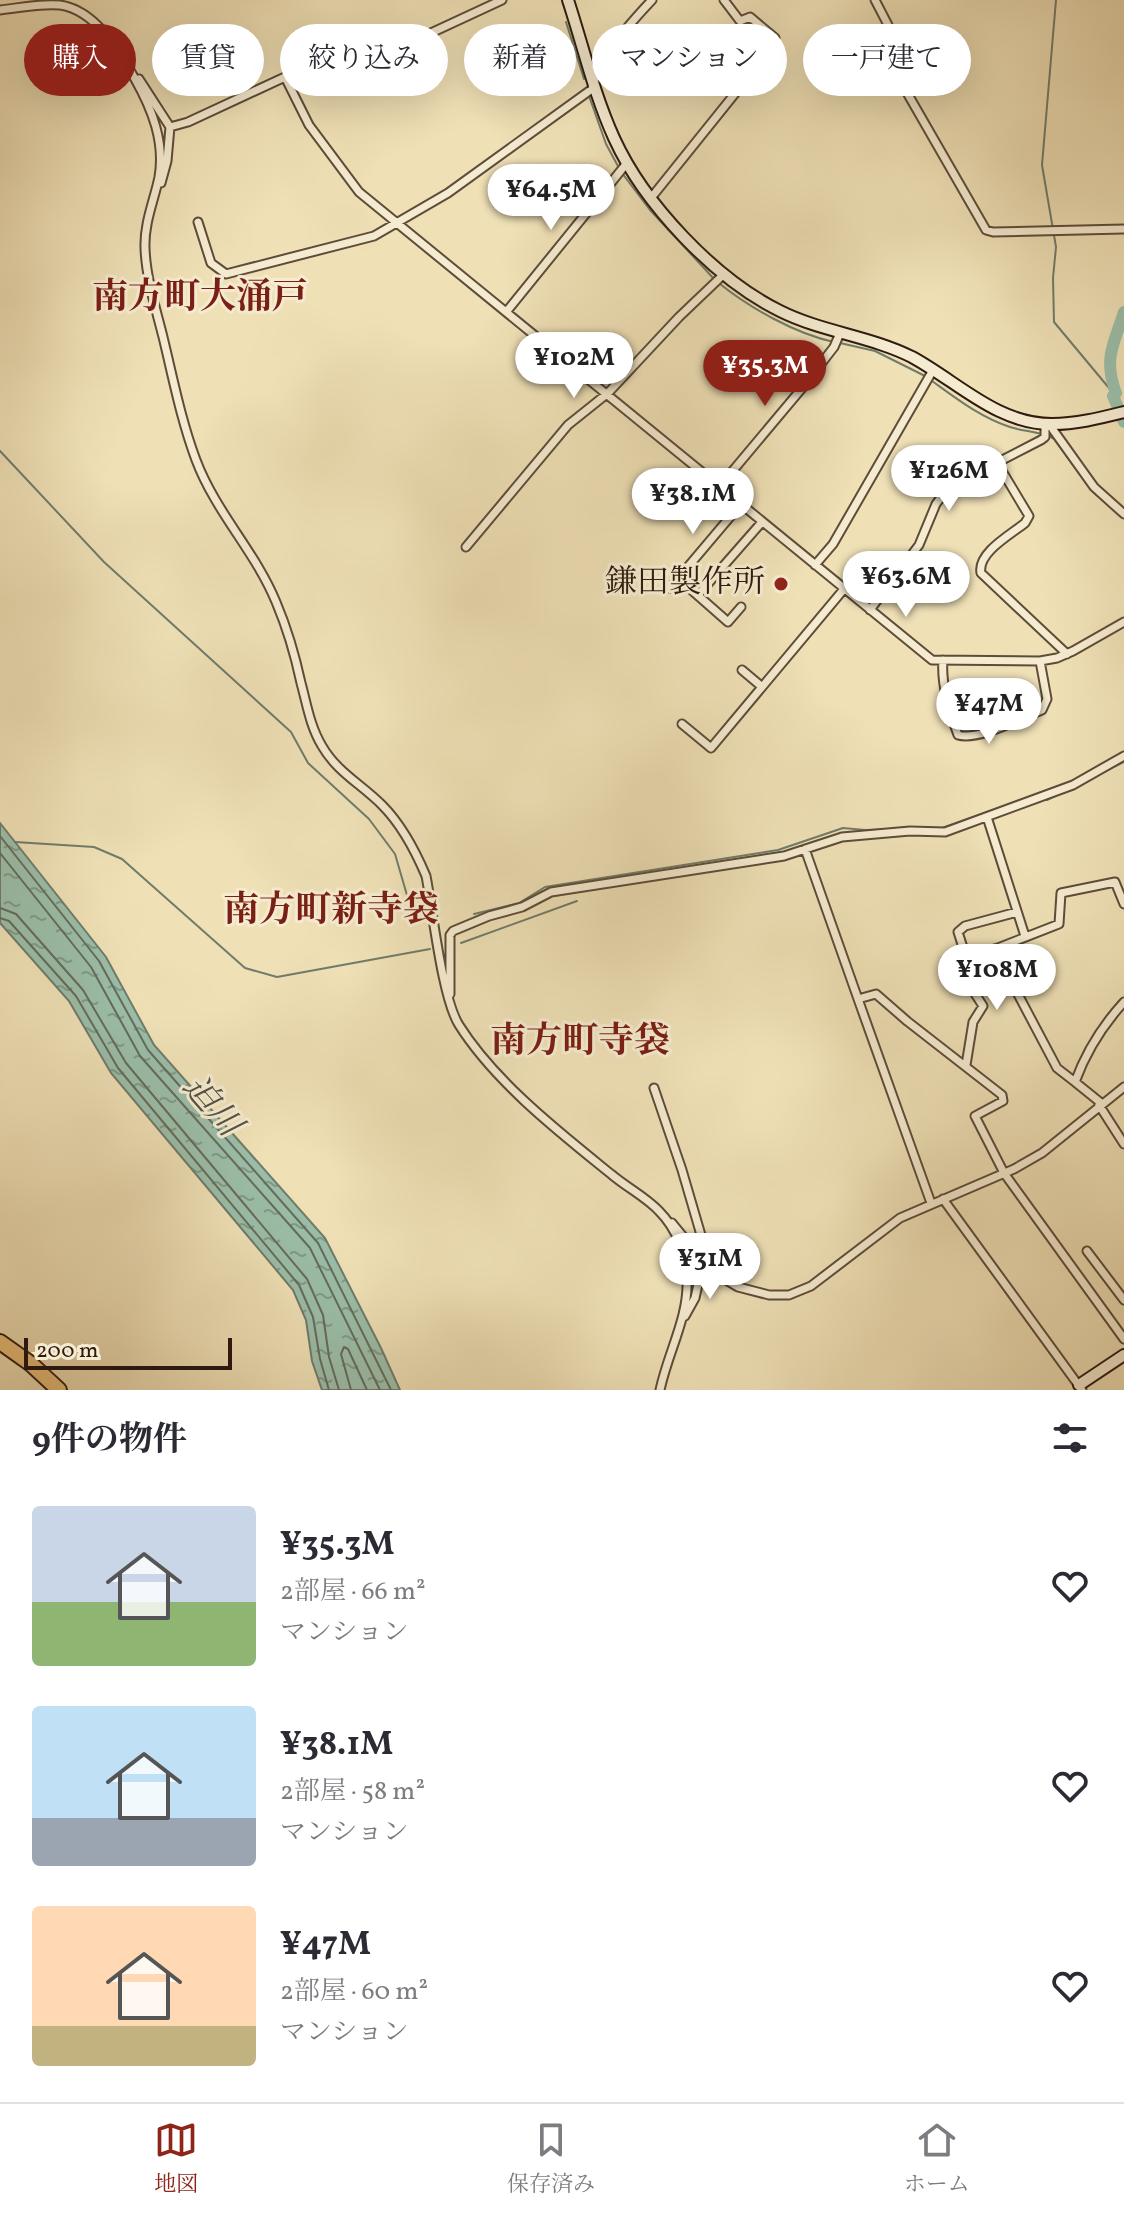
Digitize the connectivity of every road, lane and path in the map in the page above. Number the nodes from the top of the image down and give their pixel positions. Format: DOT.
graph roads {
  1 [pos="502,0"];
  2 [pos="568,0"];
  3 [pos="652,0"];
  4 [pos="724,0"];
  5 [pos="875,0"];
  6 [pos="0,10"];
  7 [pos="96,24"];
  8 [pos="632,24"];
  9 [pos="448,25"];
  10 [pos="592,76"];
  11 [pos="136,77"];
  12 [pos="280,79"];
  13 [pos="136,81"];
  14 [pos="592,89"];
  15 [pos="294,96"];
  16 [pos="599,96"];
  17 [pos="170,127"];
  18 [pos="623,168"];
  19 [pos="154,194"];
  20 [pos="651,198"];
  21 [pos="198,222"];
  22 [pos="399,223"];
  23 [pos="1124,229"];
  24 [pos="718,279"];
  25 [pos="507,311"];
  26 [pos="838,339"];
  27 [pos="930,376"];
  28 [pos="608,393"];
  29 [pos="1120,413"];
  30 [pos="1046,429"];
  31 [pos="996,461"];
  32 [pos="720,486"];
  33 [pos="741,504"];
  34 [pos="1124,514"];
  35 [pos="762,522"];
  36 [pos="466,547"];
  37 [pos="815,565"];
  38 [pos="678,578"];
  39 [pos="670,588"];
  40 [pos="844,589"];
  41 [pos="698,595"];
  42 [pos="741,607"];
  43 [pos="870,610"];
  44 [pos="1124,622"];
  45 [pos="1067,654"];
  46 [pos="943,660"];
  47 [pos="1040,661"];
  48 [pos="742,670"];
  49 [pos="761,686"];
  50 [pos="682,724"];
  51 [pos="1124,756"];
  52 [pos="987,817"];
  53 [pos="805,849"];
  54 [pos="1124,904"];
  55 [pos="1017,912"];
  56 [pos="1025,936"];
  57 [pos="994,949"];
  58 [pos="968,963"];
  59 [pos="449,998"];
  60 [pos="858,999"];
  61 [pos="1124,1002"];
  62 [pos="966,1065"];
  63 [pos="1075,1082"];
  64 [pos="1124,1087"];
  65 [pos="654,1088"];
  66 [pos="1100,1104"];
  67 [pos="1124,1144"];
  68 [pos="1004,1173"];
  69 [pos="943,1199"];
  70 [pos="931,1203"];
  71 [pos="659,1211"];
  72 [pos="1087,1251"];
  73 [pos="702,1267"];
  74 [pos="713,1270"];
  75 [pos="1124,1300"];
  76 [pos="682,1322"];
  77 [pos="1124,1339"];
  78 [pos="0,1342"];
  79 [pos="1124,1355"];
  80 [pos="1080,1387"];
  81 [pos="59,1390"];
  82 [pos="660,1390"];
  1 -- 9 [label="street"];
  2 -- 10 [label="street"];
  3 -- 8 [label="street"];
  4 -- 20 [label="street"];
  5 -- 23 [label="street"];
  6 -- 7 [label="street"];
  11 -- 17 [label="street"];
  12 -- 17 [label="street"];
  13 -- 19 [label="street"];
  14 -- 22 [label="street"];
  15 -- 22 [label="street"];
  16 -- 18 [label="street"];
  17 -- 19 [label="street"];
  18 -- 20 [label="street"];
  18 -- 25 [label="street"];
  19 -- 59 [label="street"];
  20 -- 24 [label="street"];
  21 -- 22 [label="street"];
  22 -- 25 [label="street"];
  24 -- 26 [label="street"];
  24 -- 28 [label="street"];
  25 -- 28 [label="street"];
  26 -- 27 [label="street"];
  26 -- 32 [label="street"];
  27 -- 30 [label="street"];
  27 -- 37 [label="street"];
  28 -- 32 [label="street"];
  28 -- 36 [label="street"];
  29 -- 30 [label="street"];
  30 -- 31 [label="street"];
  30 -- 34 [label="street"];
  31 -- 43 [label="street"];
  31 -- 45 [label="street"];
  32 -- 33 [label="street"];
  33 -- 35 [label="street"];
  33 -- 38 [label="street"];
  35 -- 37 [label="street"];
  35 -- 41 [label="street"];
  37 -- 40 [label="street"];
  38 -- 39 [label="street"];
  38 -- 41 [label="street"];
  40 -- 43 [label="street"];
  40 -- 49 [label="street"];
  41 -- 42 [label="street"];
  43 -- 46 [label="street"];
  44 -- 45 [label="street"];
  45 -- 47 [label="street"];
  46 -- 47 [label="street"];
  46 -- 47 [label="street"];
  48 -- 49 [label="street"];
  49 -- 50 [label="street"];
  51 -- 52 [label="street"];
  52 -- 53 [label="street"];
  52 -- 55 [label="street"];
  53 -- 59 [label="street"];
  53 -- 60 [label="street"];
  54 -- 56 [label="street"];
  55 -- 56 [label="street"];
  55 -- 58 [label="street"];
  56 -- 57 [label="street"];
  57 -- 58 [label="street"];
  57 -- 63 [label="street"];
  58 -- 62 [label="street"];
  59 -- 71 [label="street"];
  60 -- 62 [label="street"];
  60 -- 70 [label="street"];
  61 -- 63 [label="street"];
  62 -- 68 [label="street"];
  63 -- 66 [label="street"];
  64 -- 66 [label="street"];
  65 -- 74 [label="street"];
  66 -- 67 [label="street"];
  66 -- 68 [label="street"];
  68 -- 69 [label="street"];
  68 -- 77 [label="street"];
  69 -- 70 [label="street"];
  69 -- 80 [label="street"];
  70 -- 74 [label="street"];
  71 -- 73 [label="street"];
  71 -- 76 [label="street"];
  72 -- 75 [label="street"];
  73 -- 74 [label="street"];
  73 -- 76 [label="street"];
  76 -- 82 [label="street"];
  78 -- 81 [label="highway"];
  79 -- 80 [label="street"];
}
